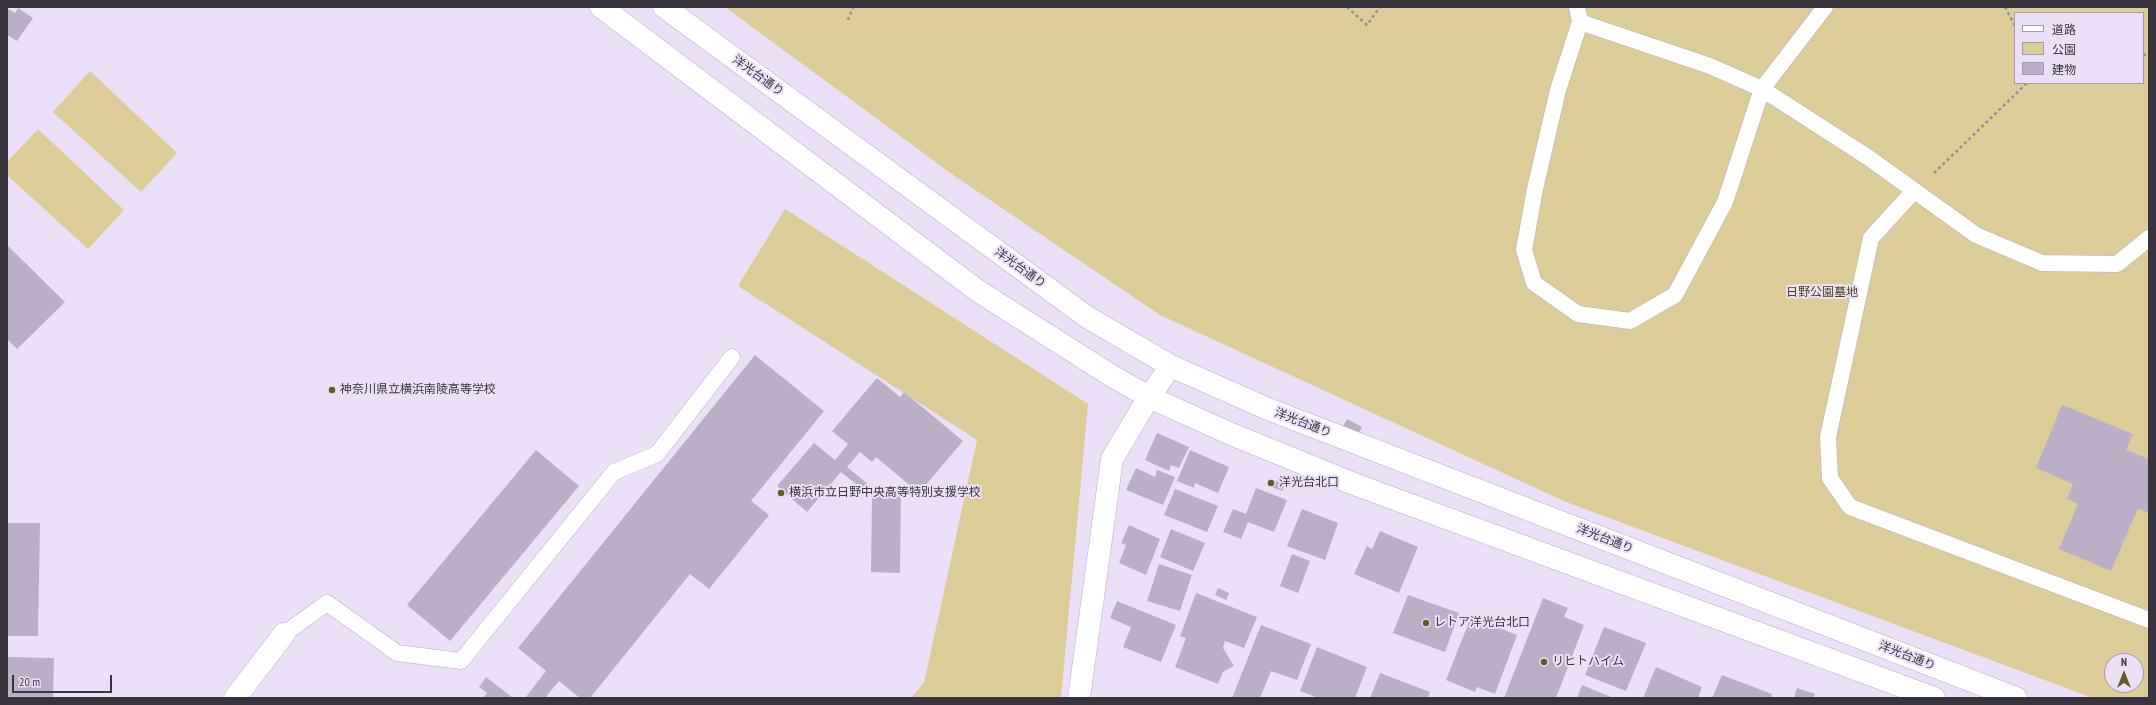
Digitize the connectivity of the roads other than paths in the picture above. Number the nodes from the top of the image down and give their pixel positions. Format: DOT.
graph roads {
  1 [pos="601,7"];
  2 [pos="664,7"];
  3 [pos="1825,7"];
  4 [pos="1578,14"];
  5 [pos="1762,88"];
  6 [pos="1914,191"];
  7 [pos="2149,238"];
  8 [pos="732,357"];
  9 [pos="1171,366"];
  10 [pos="1149,397"];
  11 [pos="2149,620"];
  12 [pos="284,634"];
  13 [pos="1083,697"];
  14 [pos="1931,697"];
  15 [pos="235,698"];
  16 [pos="2016,698"];
  1 -- 10 [label="street"];
  2 -- 9 [label="street, 洋光台通り"];
  3 -- 5 [label="lane"];
  4 -- 5 [label="lane"];
  4 -- 5 [label="lane"];
  5 -- 6 [label="lane"];
  6 -- 7 [label="lane"];
  6 -- 11 [label="lane"];
  8 -- 12 [label="lane"];
  9 -- 10 [label="street"];
  9 -- 16 [label="street, 洋光台通り"];
  10 -- 13 [label="street"];
  10 -- 14 [label="street"];
  12 -- 15 [label="street"];
}
